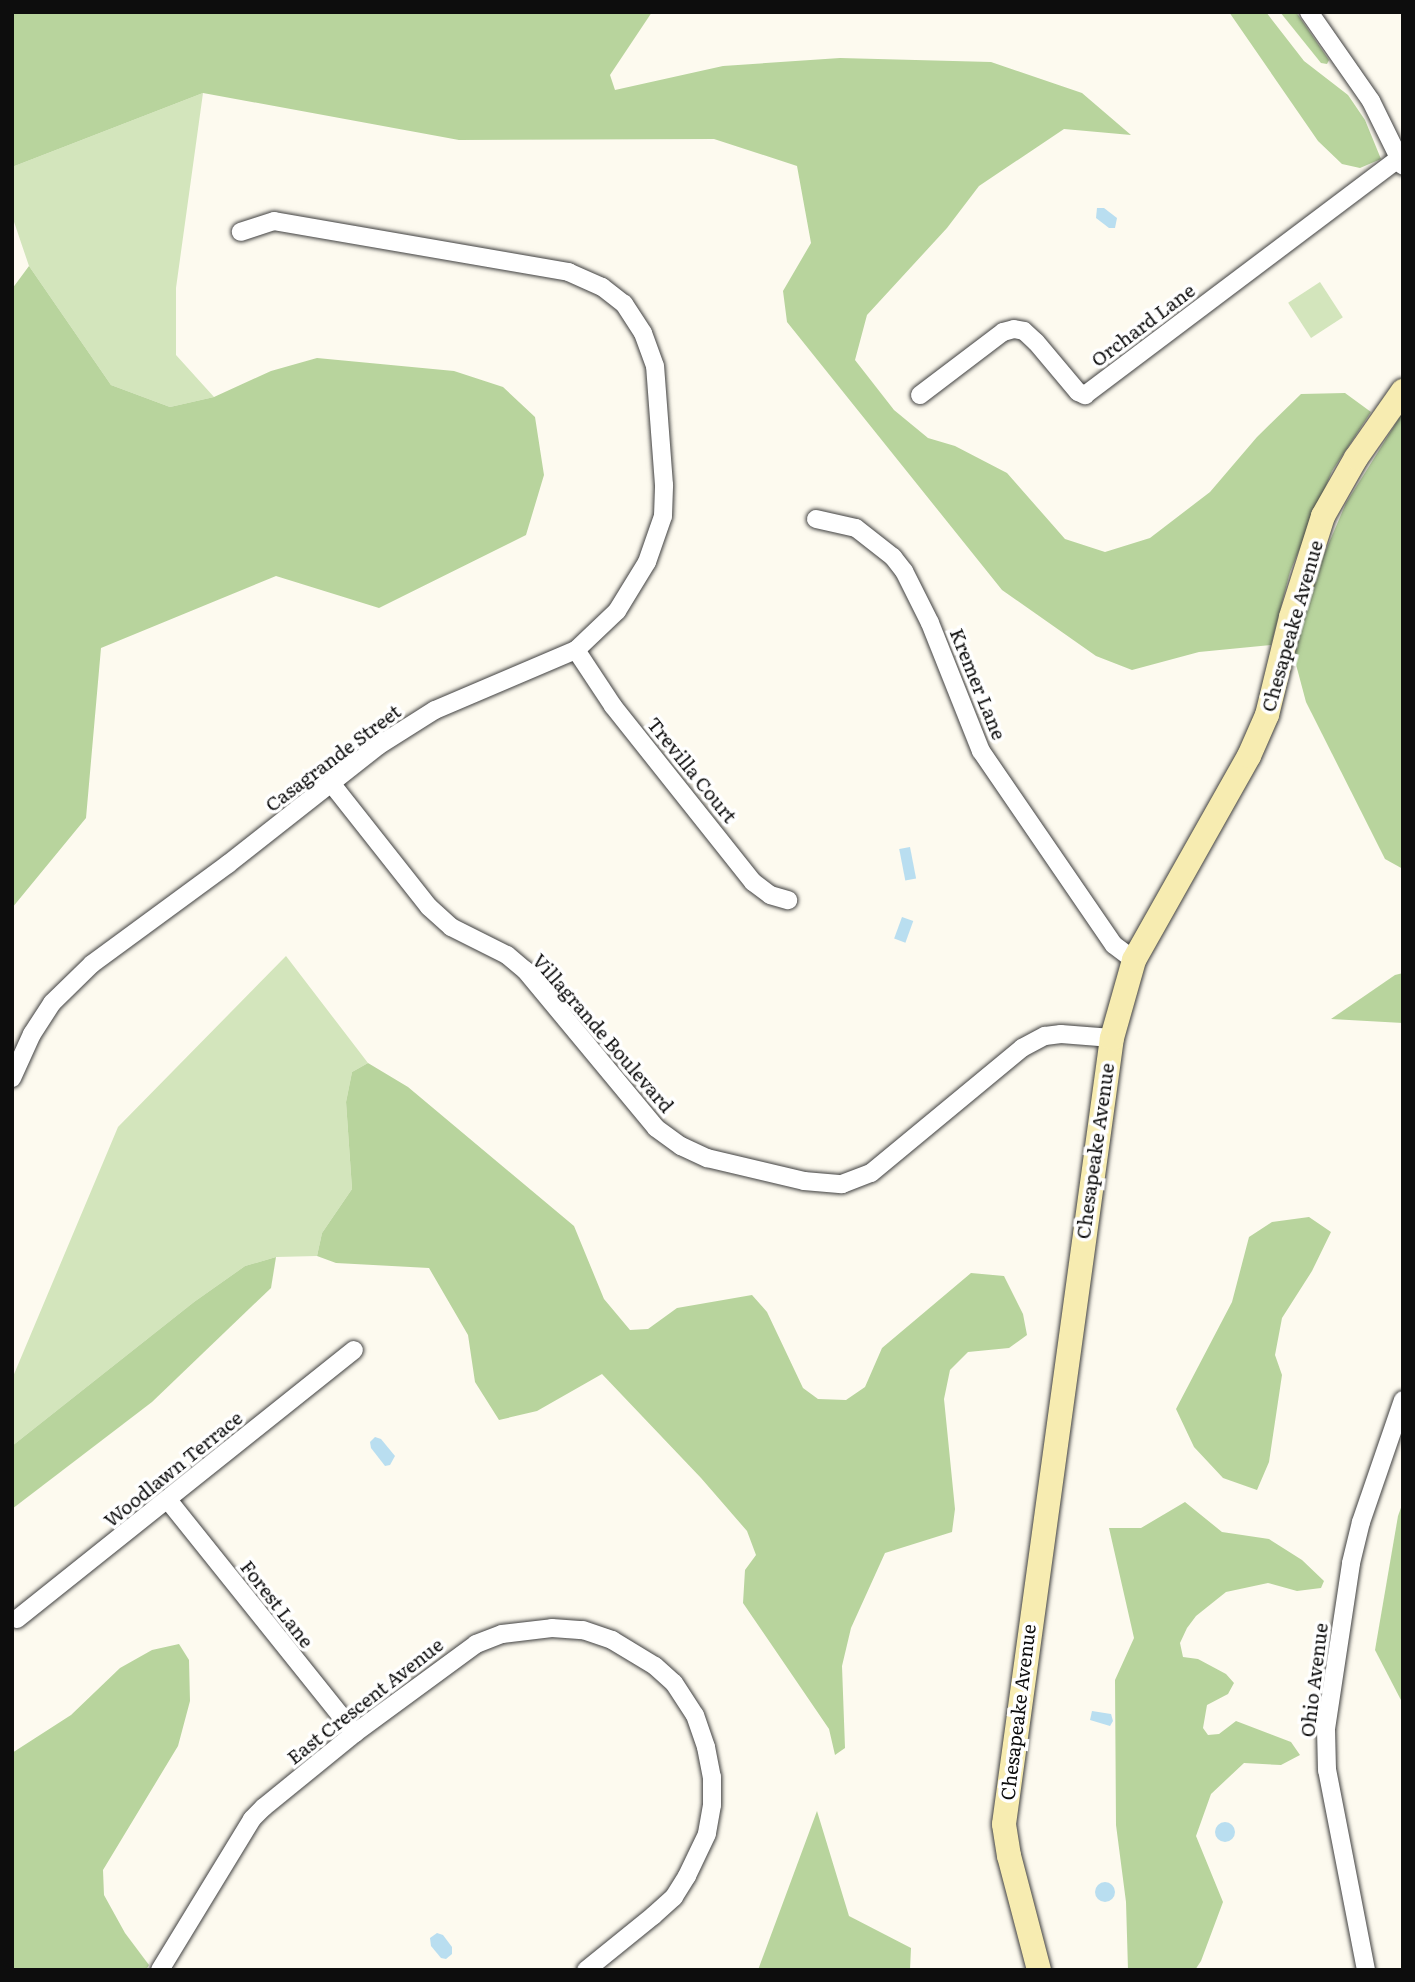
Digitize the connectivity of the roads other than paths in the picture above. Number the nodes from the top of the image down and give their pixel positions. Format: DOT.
graph roads {
  1 [pos="1309,12"];
  2 [pos="1400,162"];
  3 [pos="241,232"];
  4 [pos="1403,391"];
  5 [pos="920,395"];
  6 [pos="816,519"];
  7 [pos="576,650"];
  8 [pos="331,783"];
  9 [pos="788,900"];
  10 [pos="1134,960"];
  11 [pos="1112,1038"];
  12 [pos="12,1078"];
  13 [pos="354,1350"];
  14 [pos="1403,1400"];
  15 [pos="167,1500"];
  16 [pos="17,1619"];
  17 [pos="355,1733"];
  18 [pos="607,1963"];
  19 [pos="160,1970"];
  20 [pos="586,1970"];
  21 [pos="1039,1970"];
  22 [pos="1366,1970"];
  1 -- 2 [label="street"];
  2 -- 5 [label="street, Orchard Lane"];
  3 -- 7 [label="street, Casagrande Street"];
  4 -- 10 [label="street, Chesapeake Avenue"];
  6 -- 10 [label="street, Kremer Lane"];
  7 -- 8 [label="street, Casagrande Street"];
  7 -- 9 [label="street, Trevilla Court"];
  8 -- 11 [label="street, Villagrande Boulevard"];
  8 -- 12 [label="street, Casagrande Street"];
  10 -- 11 [label="street, Chesapeake Avenue"];
  11 -- 21 [label="street, Chesapeake Avenue"];
  13 -- 15 [label="street, Woodlawn Terrace"];
  14 -- 22 [label="street, Ohio Avenue"];
  15 -- 16 [label="street, Woodlawn Terrace"];
  15 -- 17 [label="street, Forest Lane"];
  17 -- 18 [label="street, East Crescent Avenue"];
  17 -- 19 [label="street, East Crescent Avenue"];
  18 -- 20 [label="street, East Crescent Avenue"];
}
